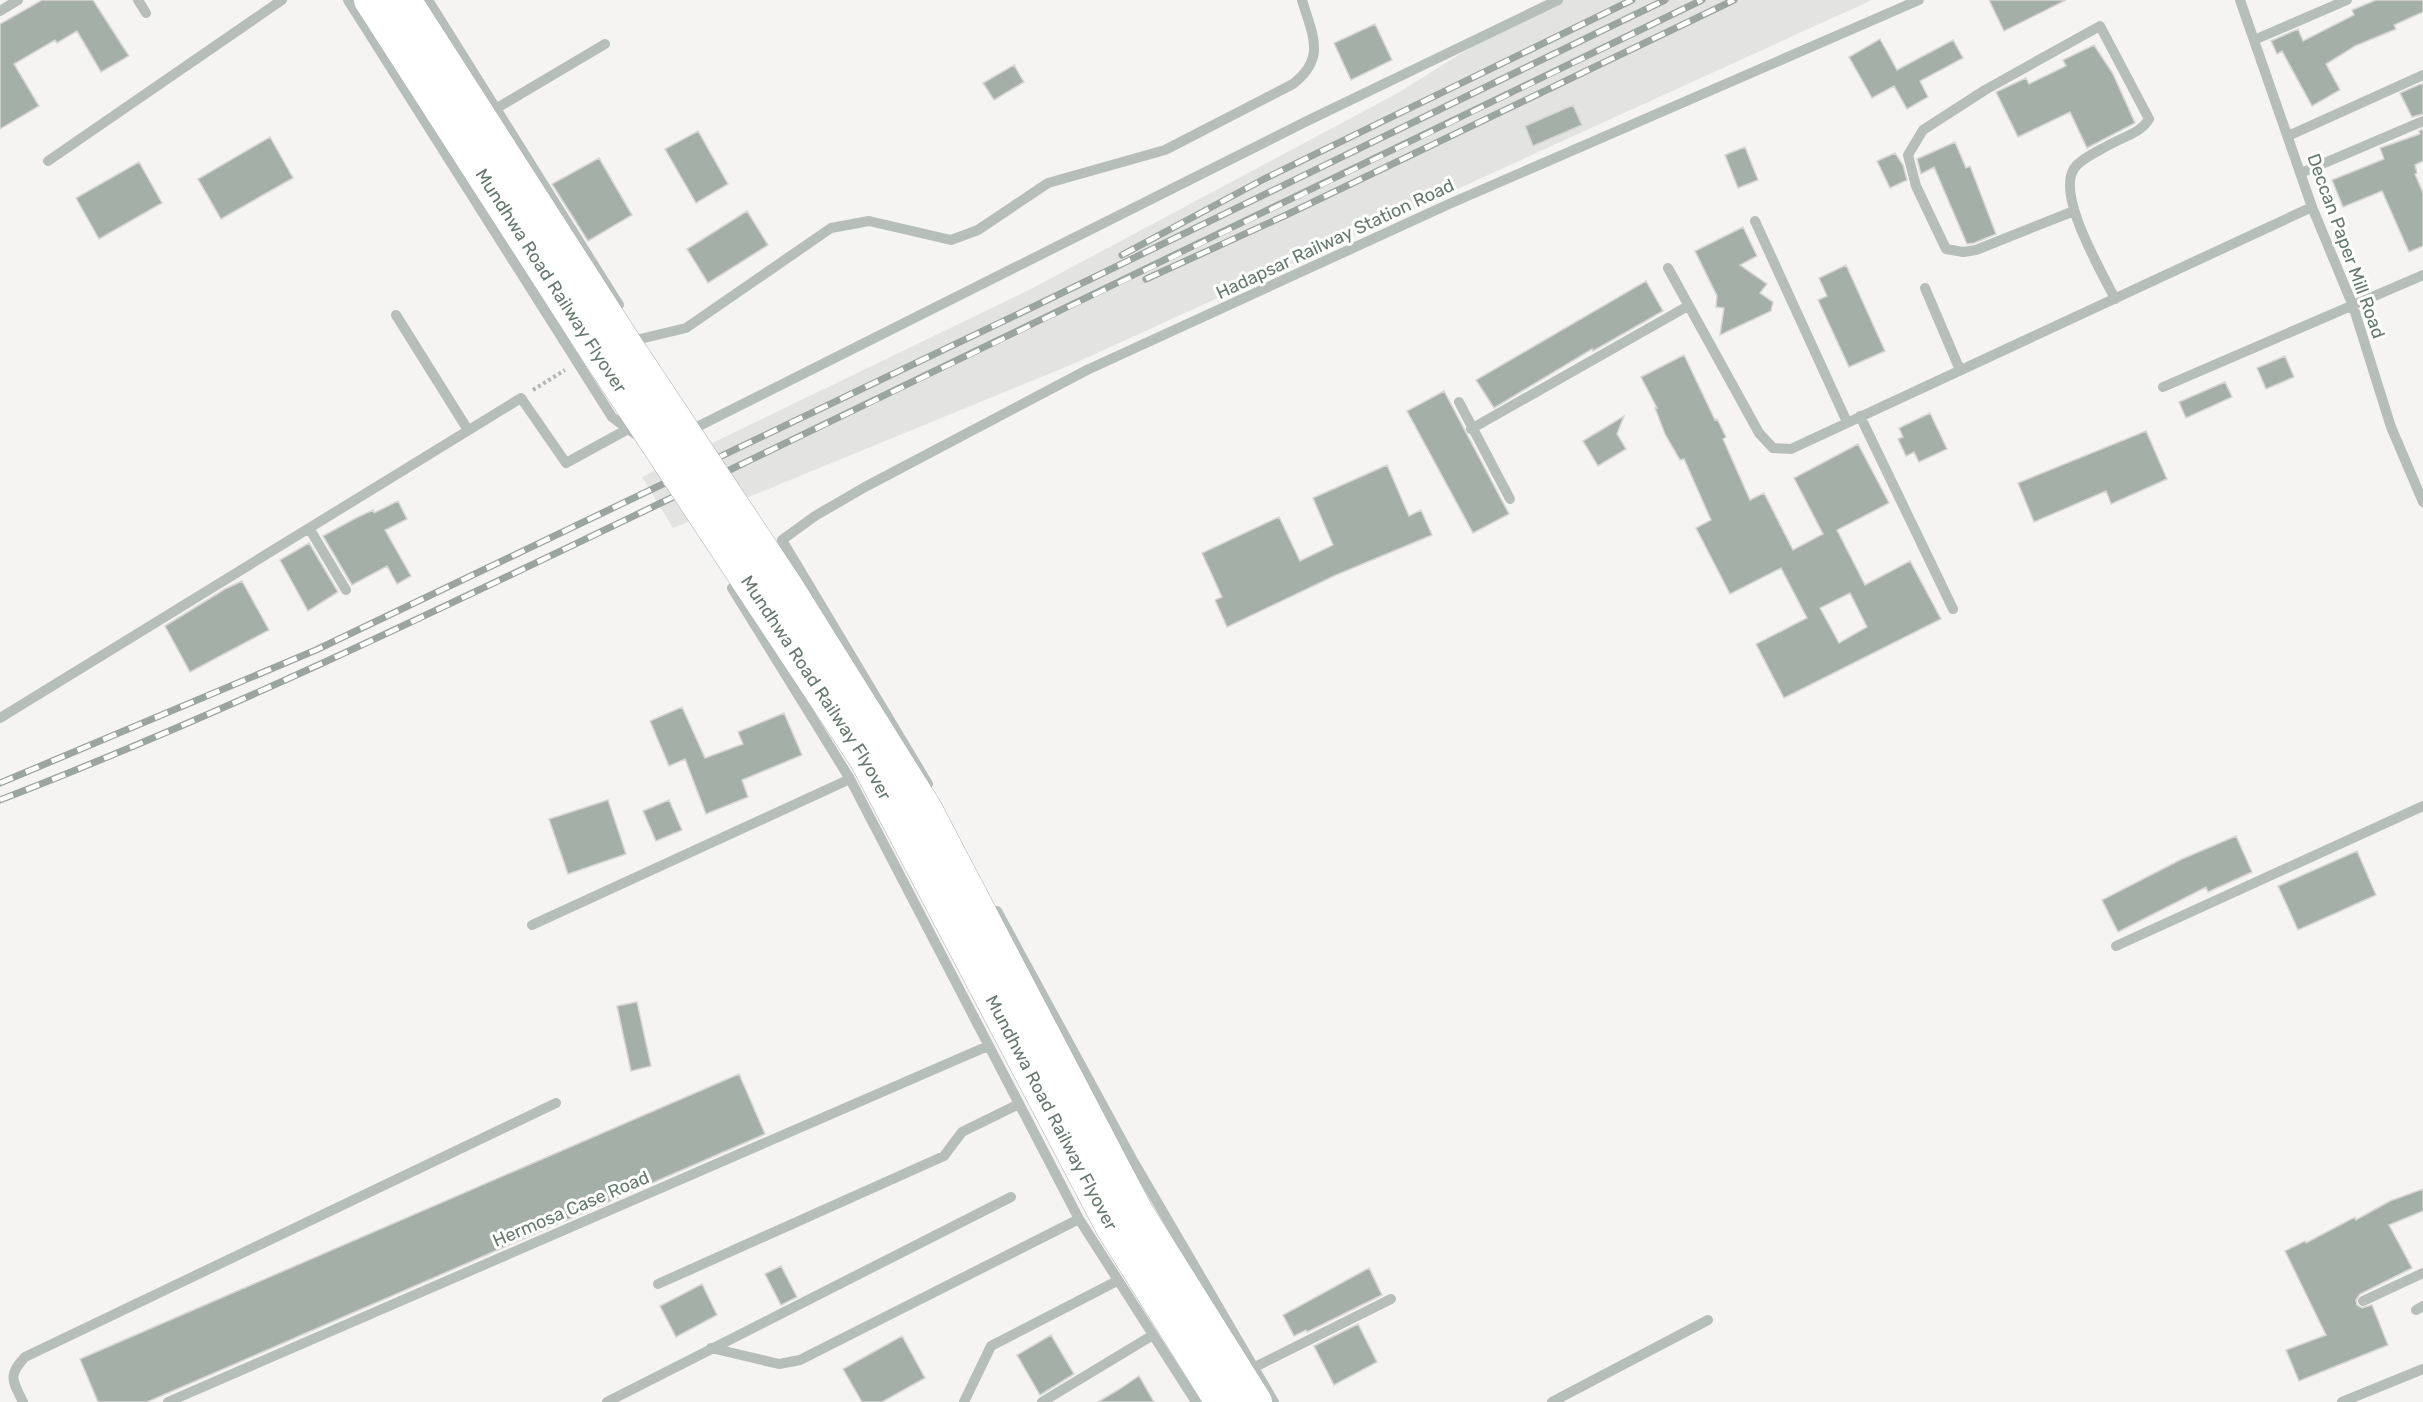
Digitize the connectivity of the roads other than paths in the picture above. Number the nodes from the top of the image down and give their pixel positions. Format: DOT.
graph roads {
  1 [pos="18,0"];
  2 [pos="138,0"];
  3 [pos="282,0"];
  4 [pos="348,0"];
  5 [pos="370,0"];
  6 [pos="405,0"];
  7 [pos="428,0"];
  8 [pos="1302,0"];
  9 [pos="1558,0"];
  10 [pos="1919,0"];
  11 [pos="2240,0"];
  12 [pos="2347,0"];
  13 [pos="0,11"];
  14 [pos="146,13"];
  15 [pos="2254,40"];
  16 [pos="605,44"];
  17 [pos="473,71"];
  18 [pos="2423,75"];
  19 [pos="416,108"];
  20 [pos="497,108"];
  21 [pos="2423,121"];
  22 [pos="2288,136"];
  23 [pos="48,161"];
  24 [pos="2301,173"];
  25 [pos="2312,207"];
  26 [pos="2074,211"];
  27 [pos="1755,221"];
  28 [pos="1668,268"];
  29 [pos="2423,275"];
  30 [pos="1925,288"];
  31 [pos="2115,299"];
  32 [pos="1688,306"];
  33 [pos="2353,306"];
  34 [pos="396,315"];
  35 [pos="628,319"];
  36 [pos="634,329"];
  37 [pos="1960,370"];
  38 [pos="2163,387"];
  39 [pos="672,393"];
  40 [pos="1459,402"];
  41 [pos="1860,416"];
  42 [pos="1847,423"];
  43 [pos="628,429"];
  44 [pos="1471,429"];
  45 [pos="468,430"];
  46 [pos="1510,499"];
  47 [pos="2423,502"];
  48 [pos="309,528"];
  49 [pos="732,588"];
  50 [pos="346,590"];
  51 [pos="1953,609"];
  52 [pos="0,718"];
  53 [pos="850,778"];
  54 [pos="934,795"];
  55 [pos="2423,806"];
  56 [pos="989,896"];
  57 [pos="532,925"];
  58 [pos="2116,946"];
  59 [pos="988,1046"];
  60 [pos="1092,1086"];
  61 [pos="556,1103"];
  62 [pos="1019,1104"];
  63 [pos="1027,1120"];
  64 [pos="1011,1197"];
  65 [pos="1080,1219"];
  66 [pos="2423,1273"];
  67 [pos="1117,1281"];
  68 [pos="658,1284"];
  69 [pos="1391,1299"];
  70 [pos="2363,1301"];
  71 [pos="1708,1320"];
  72 [pos="1153,1335"];
  73 [pos="711,1348"];
  74 [pos="1253,1368"];
  75 [pos="2423,1369"];
  76 [pos="23,1402"];
  77 [pos="168,1402"];
  78 [pos="607,1402"];
  79 [pos="964,1402"];
  80 [pos="1042,1402"];
  81 [pos="1196,1402"];
  82 [pos="1221,1402"];
  83 [pos="1256,1402"];
  84 [pos="1274,1402"];
  85 [pos="1552,1402"];
  86 [pos="2342,1402"];
  1 -- 13 [label="street"];
  2 -- 14 [label="street"];
  3 -- 23 [label="street"];
  4 -- 19 [label="street"];
  5 -- 82 [label="highway, Mundhwa Road Railway Flyover, bridge"];
  6 -- 83 [label="highway, Mundhwa Road Railway Flyover, bridge"];
  7 -- 17 [label="street"];
  8 -- 36 [label="street"];
  9 -- 43 [label="street"];
  10 -- 54 [label="street, Hadapsar Railway Station Road"];
  11 -- 15 [label="street, Deccan Paper Mill Road"];
  12 -- 15 [label="street"];
  15 -- 22 [label="street, Deccan Paper Mill Road"];
  16 -- 20 [label="street"];
  17 -- 19 [label="street"];
  17 -- 20 [label="street"];
  18 -- 22 [label="street"];
  19 -- 43 [label="street"];
  20 -- 35 [label="street"];
  21 -- 24 [label="street"];
  22 -- 24 [label="street, Deccan Paper Mill Road"];
  24 -- 25 [label="street, Deccan Paper Mill Road"];
  25 -- 31 [label="street"];
  25 -- 33 [label="street, Deccan Paper Mill Road"];
  26 -- 26 [label="street"];
  26 -- 31 [label="street"];
  27 -- 42 [label="street"];
  28 -- 32 [label="street"];
  29 -- 33 [label="street"];
  30 -- 37 [label="street"];
  31 -- 37 [label="street"];
  32 -- 42 [label="street"];
  32 -- 44 [label="street"];
  33 -- 38 [label="street"];
  33 -- 47 [label="street, Deccan Paper Mill Road"];
  34 -- 45 [label="street"];
  37 -- 41 [label="street"];
  39 -- 43 [label="street"];
  40 -- 44 [label="street"];
  41 -- 42 [label="street"];
  41 -- 51 [label="street"];
  43 -- 45 [label="street"];
  44 -- 46 [label="street"];
  45 -- 48 [label="street"];
  48 -- 50 [label="street"];
  48 -- 52 [label="street"];
  49 -- 53 [label="street"];
  53 -- 57 [label="street"];
  53 -- 59 [label="street"];
  55 -- 58 [label="street"];
  56 -- 60 [label="street"];
  59 -- 62 [label="street"];
  59 -- 77 [label="street, Hermosa Case Road"];
  60 -- 63 [label="street"];
  60 -- 74 [label="street"];
  61 -- 76 [label="street"];
  62 -- 63 [label="street"];
  62 -- 68 [label="street"];
  63 -- 65 [label="street"];
  64 -- 73 [label="street"];
  65 -- 67 [label="street"];
  65 -- 73 [label="street"];
  66 -- 70 [label="street"];
  67 -- 72 [label="street"];
  67 -- 79 [label="street"];
  69 -- 74 [label="street"];
  71 -- 85 [label="street"];
  72 -- 80 [label="street"];
  72 -- 81 [label="street"];
  73 -- 78 [label="street"];
  74 -- 84 [label="street"];
  75 -- 86 [label="street"];
}
